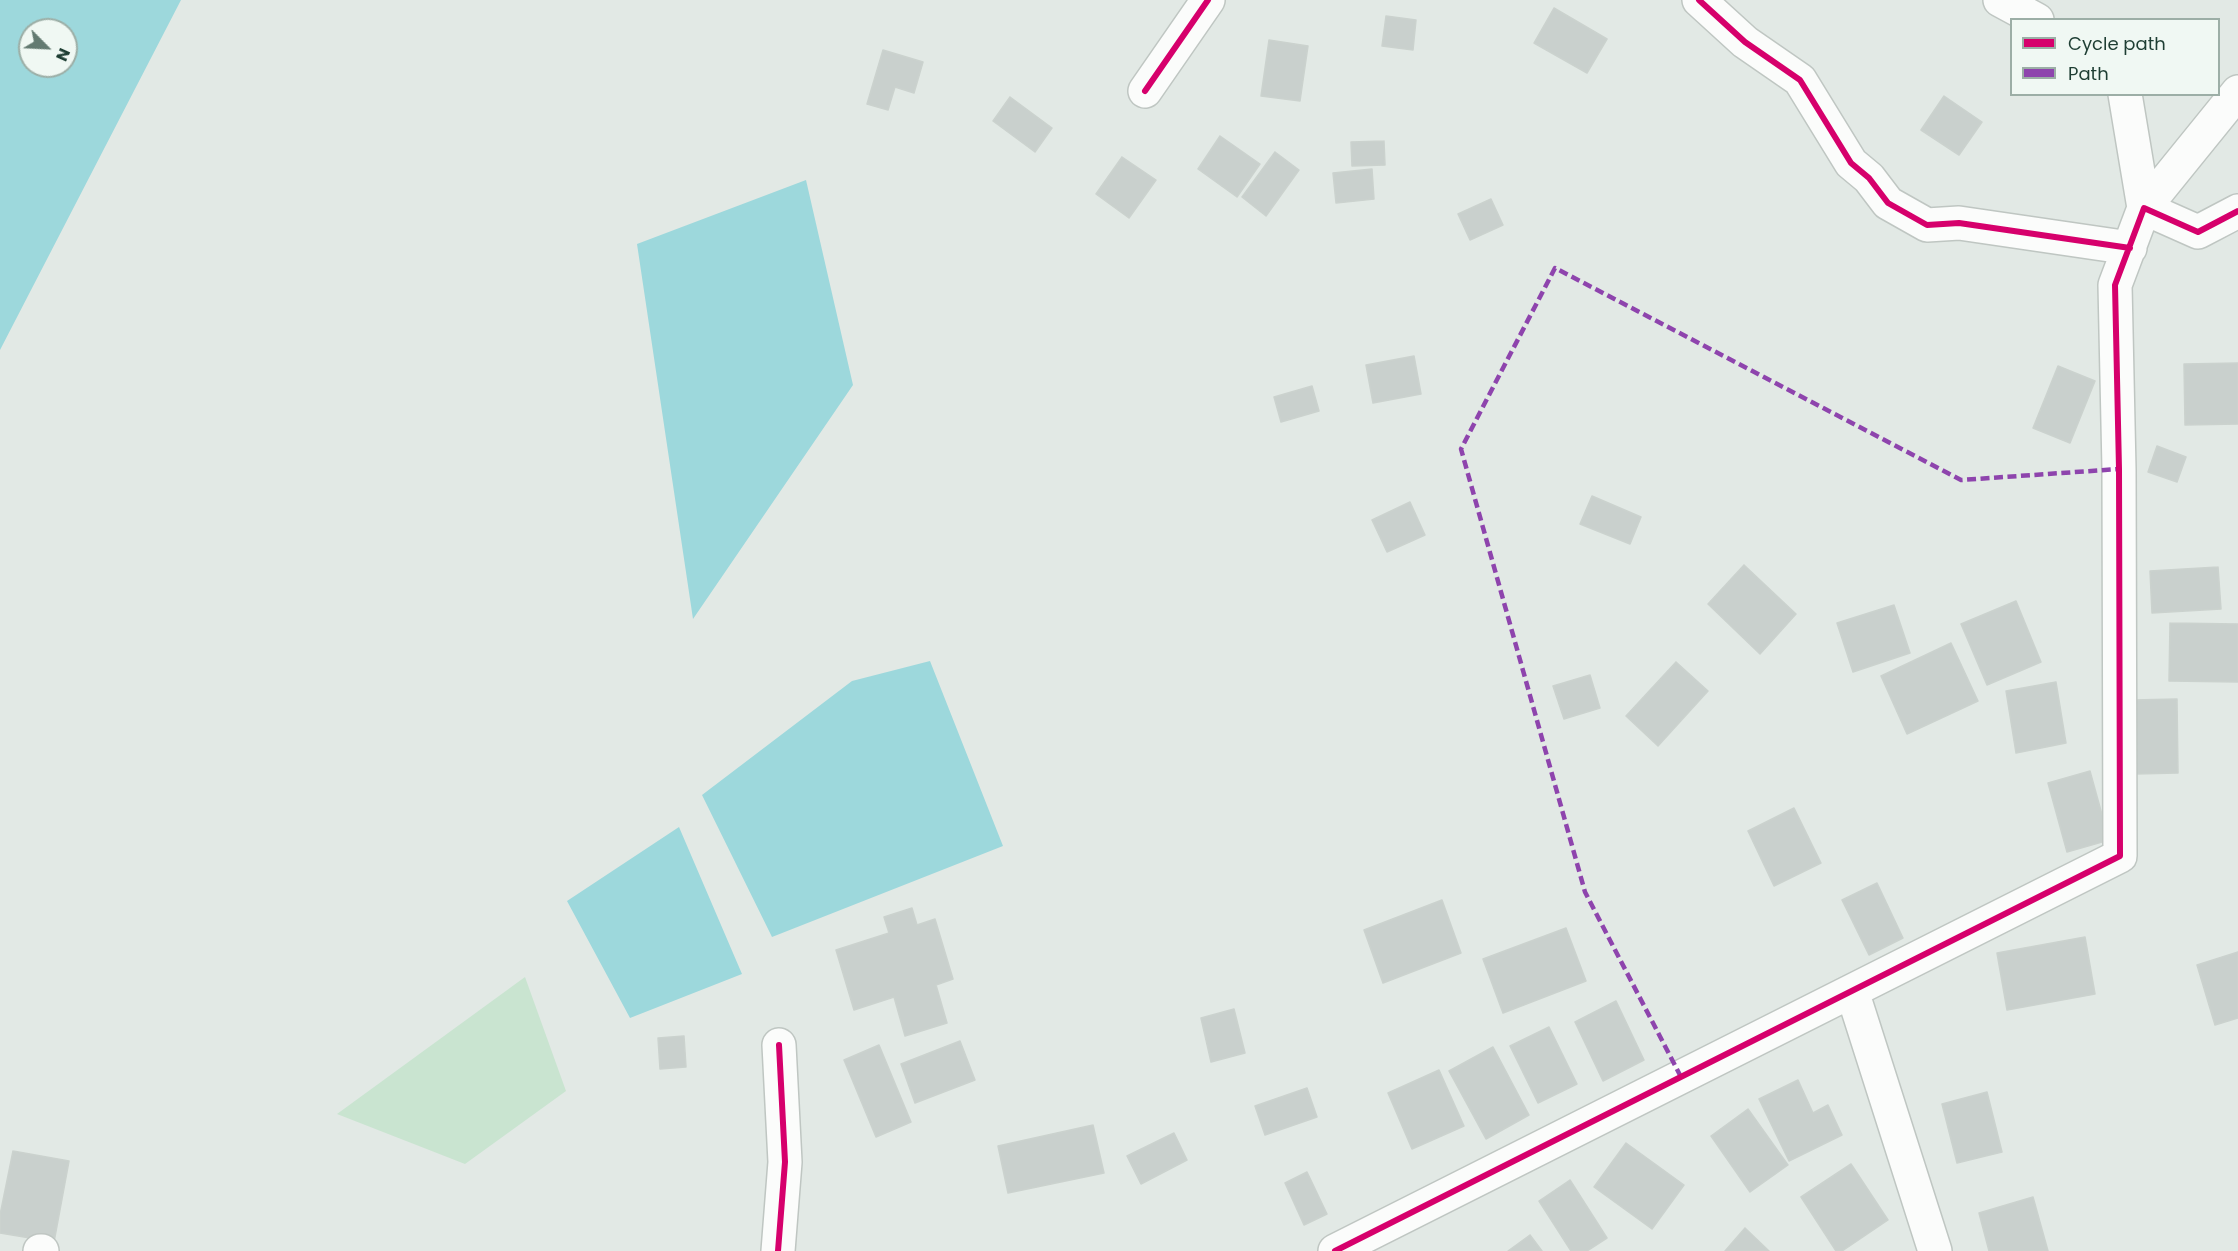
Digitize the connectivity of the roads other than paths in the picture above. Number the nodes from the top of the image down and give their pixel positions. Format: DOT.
graph roads {
  1 [pos="1208,0"];
  2 [pos="1699,0"];
  3 [pos="2000,0"];
  4 [pos="2033,18"];
  5 [pos="1145,91"];
  6 [pos="2238,92"];
  7 [pos="2124,96"];
  8 [pos="2144,208"];
  9 [pos="2238,211"];
  10 [pos="2130,248"];
  11 [pos="1852,991"];
  12 [pos="779,1045"];
  13 [pos="778,1251"];
  14 [pos="1335,1251"];
  15 [pos="1935,1251"];
  1 -- 5 [label="street"];
  2 -- 10 [label="street"];
  3 -- 4 [label="street"];
  6 -- 8 [label="street"];
  7 -- 8 [label="street"];
  8 -- 9 [label="street"];
  8 -- 10 [label="street"];
  10 -- 11 [label="street"];
  11 -- 14 [label="street"];
  11 -- 15 [label="street"];
  12 -- 13 [label="street"];
}
